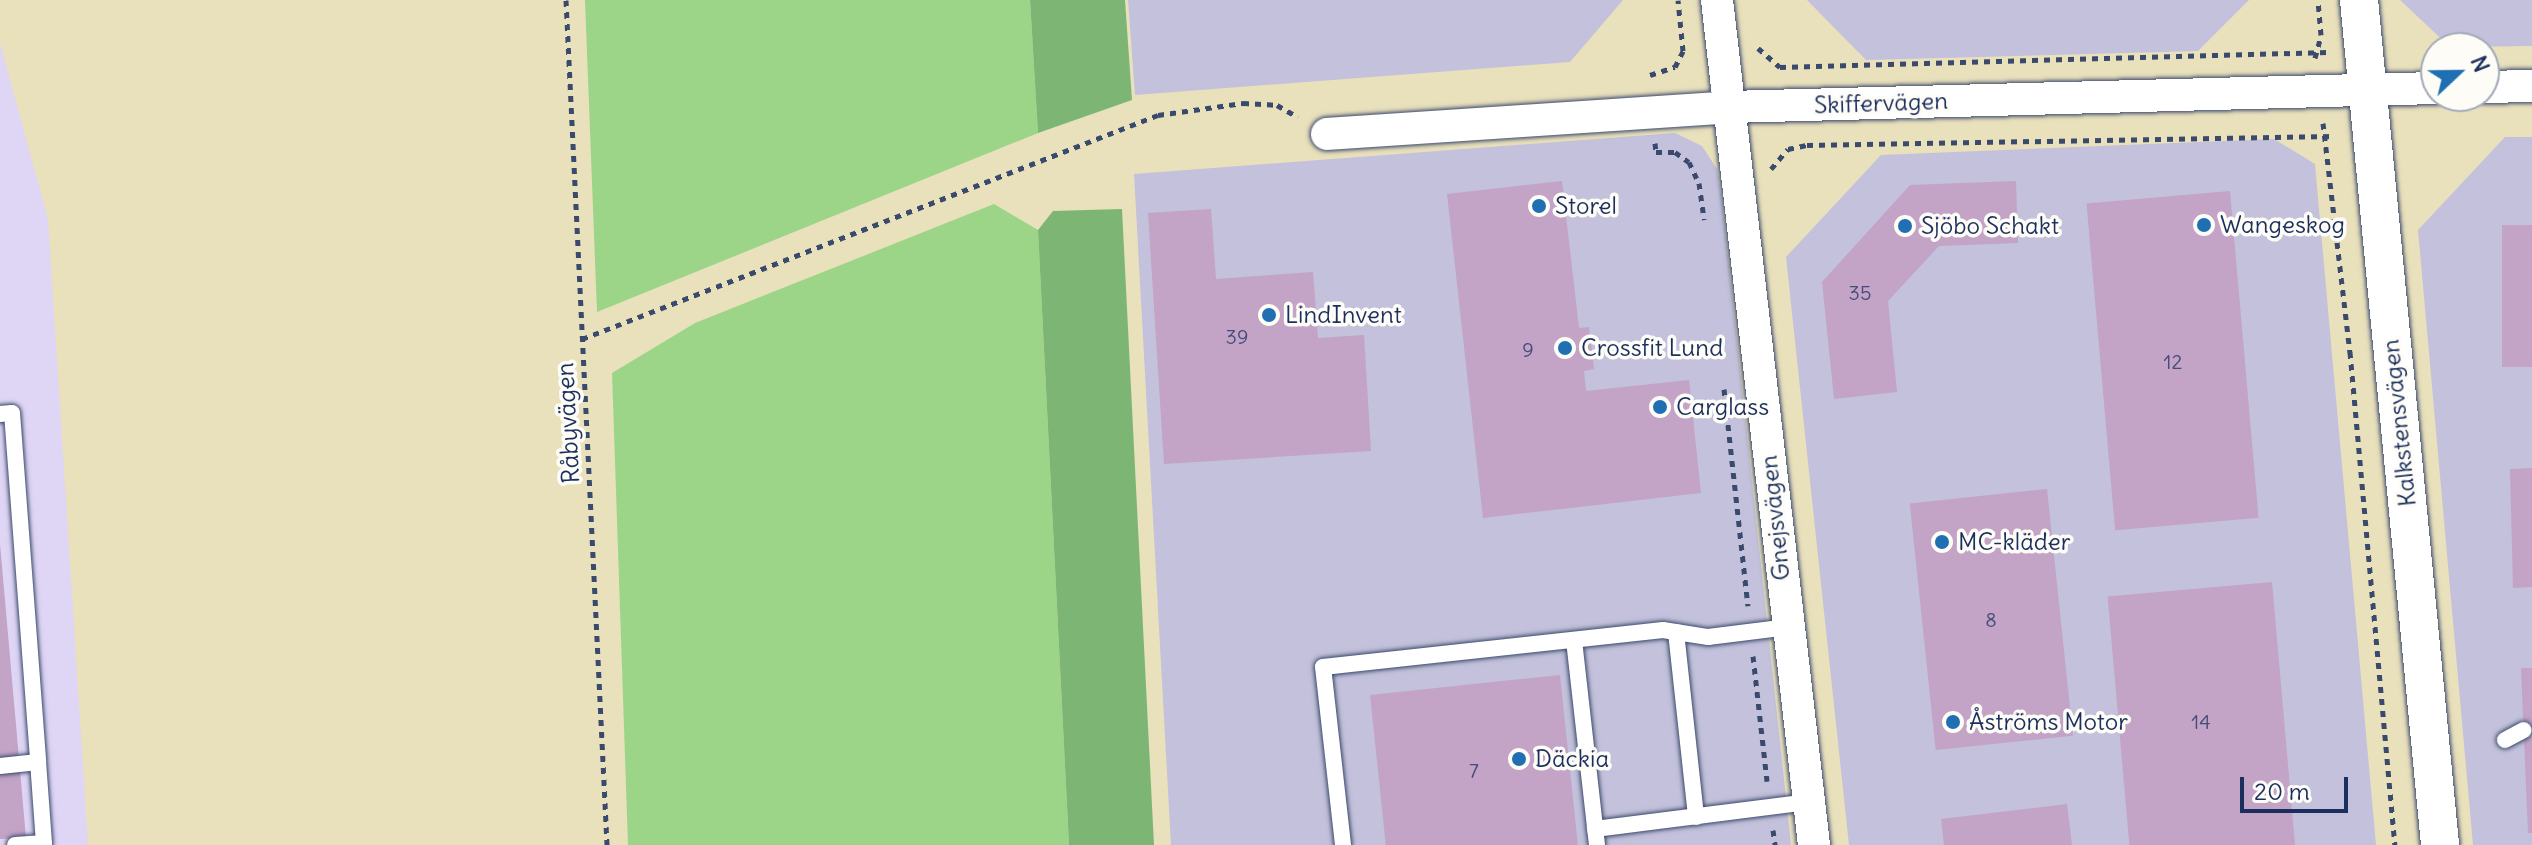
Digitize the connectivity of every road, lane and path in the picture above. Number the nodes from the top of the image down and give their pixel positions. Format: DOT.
graph roads {
  1 [pos="566,0"];
  2 [pos="1678,0"];
  3 [pos="1717,0"];
  4 [pos="2318,0"];
  5 [pos="2359,0"];
  6 [pos="1754,42"];
  7 [pos="2328,52"];
  8 [pos="2315,53"];
  9 [pos="2532,86"];
  10 [pos="2500,87"];
  11 [pos="2420,88"];
  12 [pos="2318,89"];
  13 [pos="2366,89"];
  14 [pos="1729,107"];
  15 [pos="1652,112"];
  16 [pos="1327,134"];
  17 [pos="2325,136"];
  18 [pos="2336,136"];
  19 [pos="1766,181"];
  20 [pos="1706,232"];
  21 [pos="582,339"];
  22 [pos="1723,386"];
  23 [pos="0,414"];
  24 [pos="1788,627"];
  25 [pos="1676,632"];
  26 [pos="1751,632"];
  27 [pos="1574,640"];
  28 [pos="2524,730"];
  29 [pos="2505,740"];
  30 [pos="38,762"];
  31 [pos="0,766"];
  32 [pos="1809,802"];
  33 [pos="1770,807"];
  34 [pos="1696,817"];
  35 [pos="1596,837"];
  36 [pos="15,845"];
  37 [pos="607,845"];
  38 [pos="1343,845"];
  39 [pos="1775,845"];
  40 [pos="1814,845"];
  41 [pos="2395,845"];
  42 [pos="2440,845"];
  1 -- 21 [label="path, Råbyvägen"];
  2 -- 15 [label="path"];
  3 -- 14 [label="street, Gnejsvägen"];
  4 -- 8 [label="path"];
  5 -- 13 [label="street, Kalkstensvägen"];
  6 -- 8 [label="path"];
  7 -- 8 [label="path"];
  8 -- 12 [label="path"];
  9 -- 10 [label="street"];
  11 -- 13 [label="street, Skiffervägen"];
  12 -- 13 [label="street, Skiffervägen"];
  12 -- 14 [label="street, Skiffervägen"];
  12 -- 17 [label="path"];
  13 -- 42 [label="street, Kalkstensvägen"];
  14 -- 15 [label="street, Skiffervägen"];
  14 -- 24 [label="street, Gnejsvägen"];
  15 -- 16 [label="street, Skiffervägen"];
  15 -- 20 [label="path"];
  16 -- 21 [label="path"];
  17 -- 18 [label="path"];
  17 -- 19 [label="path"];
  17 -- 41 [label="path"];
  21 -- 37 [label="path, Råbyvägen"];
  22 -- 26 [label="path"];
  23 -- 30 [label="lane"];
  24 -- 26 [label="lane"];
  24 -- 32 [label="street, Gnejsvägen"];
  25 -- 26 [label="lane"];
  25 -- 27 [label="lane"];
  25 -- 34 [label="lane"];
  26 -- 33 [label="path"];
  27 -- 35 [label="lane"];
  27 -- 38 [label="lane"];
  28 -- 29 [label="lane"];
  30 -- 31 [label="lane"];
  30 -- 36 [label="lane"];
  32 -- 33 [label="lane"];
  32 -- 40 [label="street, Gnejsvägen"];
  33 -- 34 [label="lane"];
  33 -- 39 [label="path"];
  34 -- 35 [label="lane"];
}
